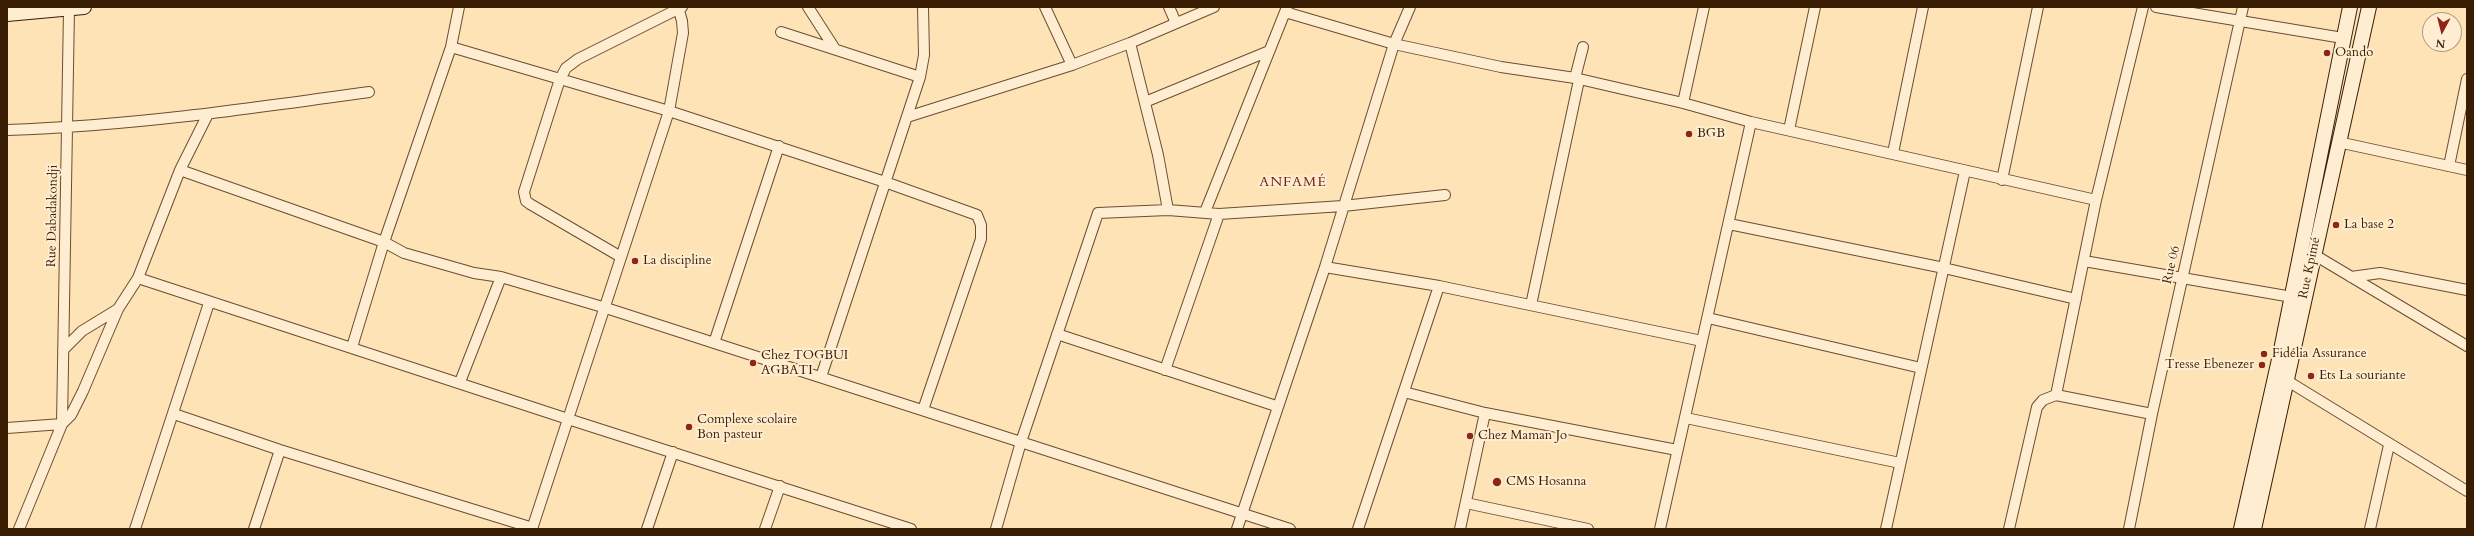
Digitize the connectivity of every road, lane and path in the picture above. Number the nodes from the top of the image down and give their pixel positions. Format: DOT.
graph roads {
  1 [pos="84,7"];
  2 [pos="459,7"];
  3 [pos="808,7"];
  4 [pos="923,7"];
  5 [pos="1045,7"];
  6 [pos="1169,7"];
  7 [pos="1214,7"];
  8 [pos="1410,7"];
  9 [pos="1704,7"];
  10 [pos="1815,7"];
  11 [pos="1923,7"];
  12 [pos="2038,7"];
  13 [pos="2142,7"];
  14 [pos="2156,7"];
  15 [pos="2243,7"];
  16 [pos="2350,7"];
  17 [pos="2369,7"];
  18 [pos="679,8"];
  19 [pos="69,9"];
  20 [pos="1286,10"];
  21 [pos="7,14"];
  22 [pos="2240,22"];
  23 [pos="1176,23"];
  24 [pos="781,32"];
  25 [pos="2343,38"];
  26 [pos="1130,44"];
  27 [pos="1394,44"];
  28 [pos="451,47"];
  29 [pos="1583,47"];
  30 [pos="835,49"];
  31 [pos="1269,51"];
  32 [pos="1072,65"];
  33 [pos="920,77"];
  34 [pos="560,79"];
  35 [pos="1577,79"];
  36 [pos="2467,79"];
  37 [pos="369,92"];
  38 [pos="1145,102"];
  39 [pos="1682,103"];
  40 [pos="669,111"];
  41 [pos="208,114"];
  42 [pos="907,117"];
  43 [pos="1751,122"];
  44 [pos="67,128"];
  45 [pos="7,130"];
  46 [pos="1789,130"];
  47 [pos="2338,142"];
  48 [pos="778,146"];
  49 [pos="1893,153"];
  50 [pos="2449,166"];
  51 [pos="180,170"];
  52 [pos="2467,170"];
  53 [pos="1965,171"];
  54 [pos="2002,180"];
  55 [pos="885,182"];
  56 [pos="1445,195"];
  57 [pos="2096,200"];
  58 [pos="1343,206"];
  59 [pos="1168,210"];
  60 [pos="1205,212"];
  61 [pos="1219,214"];
  62 [pos="1729,224"];
  63 [pos="384,242"];
  64 [pos="2313,254"];
  65 [pos="621,257"];
  66 [pos="2084,261"];
  67 [pos="1324,267"];
  68 [pos="1944,268"];
  69 [pos="501,277"];
  70 [pos="2351,277"];
  71 [pos="138,278"];
  72 [pos="2183,278"];
  73 [pos="1439,286"];
  74 [pos="2467,290"];
  75 [pos="2292,297"];
  76 [pos="2076,299"];
  77 [pos="210,303"];
  78 [pos="1531,305"];
  79 [pos="606,308"];
  80 [pos="118,310"];
  81 [pos="1708,318"];
  82 [pos="1057,334"];
  83 [pos="1702,341"];
  84 [pos="714,343"];
  85 [pos="2467,346"];
  86 [pos="352,347"];
  87 [pos="63,350"];
  88 [pos="1921,368"];
  89 [pos="1165,370"];
  90 [pos="821,377"];
  91 [pos="2286,380"];
  92 [pos="460,382"];
  93 [pos="1404,392"];
  94 [pos="2056,395"];
  95 [pos="1276,406"];
  96 [pos="923,410"];
  97 [pos="174,414"];
  98 [pos="1485,414"];
  99 [pos="2152,414"];
  100 [pos="1686,418"];
  101 [pos="568,419"];
  102 [pos="62,424"];
  103 [pos="7,428"];
  104 [pos="1022,442"];
  105 [pos="2389,444"];
  106 [pos="280,450"];
  107 [pos="1677,450"];
  108 [pos="673,452"];
  109 [pos="1900,463"];
  110 [pos="780,486"];
  111 [pos="2467,491"];
  112 [pos="1466,503"];
  113 [pos="1242,514"];
  114 [pos="532,528"];
  115 [pos="19,529"];
  116 [pos="135,529"];
  117 [pos="254,529"];
  118 [pos="647,529"];
  119 [pos="766,529"];
  120 [pos="911,529"];
  121 [pos="996,529"];
  122 [pos="1237,529"];
  123 [pos="1290,529"];
  124 [pos="1358,529"];
  125 [pos="1460,529"];
  126 [pos="1588,529"];
  127 [pos="1660,529"];
  128 [pos="1886,529"];
  129 [pos="2009,529"];
  130 [pos="2129,529"];
  131 [pos="2241,529"];
  132 [pos="2254,529"];
  133 [pos="2370,529"];
  1 -- 19 [label="main road"];
  2 -- 28 [label="street"];
  3 -- 30 [label="street"];
  4 -- 33 [label="street"];
  5 -- 32 [label="street"];
  6 -- 23 [label="street"];
  7 -- 23 [label="street"];
  8 -- 27 [label="street"];
  9 -- 39 [label="street"];
  10 -- 46 [label="street"];
  11 -- 49 [label="street"];
  12 -- 54 [label="street"];
  13 -- 57 [label="street"];
  14 -- 22 [label="street"];
  15 -- 22 [label="street, Rue 06"];
  16 -- 25 [label="main road, Rue Kpimé"];
  17 -- 47 [label="main road, Rue Kpimé"];
  18 -- 34 [label="street"];
  18 -- 40 [label="street"];
  19 -- 21 [label="main road"];
  19 -- 44 [label="street, Rue Dabadakondji"];
  20 -- 27 [label="street"];
  20 -- 31 [label="street"];
  22 -- 25 [label="street"];
  22 -- 72 [label="street, Rue 06"];
  23 -- 26 [label="street"];
  24 -- 30 [label="street"];
  25 -- 75 [label="main road, Rue Kpimé"];
  26 -- 32 [label="street"];
  26 -- 38 [label="street"];
  27 -- 35 [label="street"];
  27 -- 58 [label="street"];
  28 -- 34 [label="street"];
  28 -- 63 [label="street"];
  29 -- 35 [label="street"];
  30 -- 33 [label="street"];
  31 -- 38 [label="street"];
  31 -- 60 [label="street"];
  32 -- 42 [label="street"];
  33 -- 42 [label="street"];
  34 -- 40 [label="street"];
  34 -- 65 [label="street"];
  35 -- 39 [label="street"];
  35 -- 78 [label="street"];
  36 -- 50 [label="street"];
  37 -- 41 [label="street"];
  38 -- 59 [label="street"];
  39 -- 43 [label="street"];
  40 -- 48 [label="street"];
  40 -- 65 [label="street"];
  41 -- 44 [label="street"];
  41 -- 51 [label="street"];
  42 -- 55 [label="street"];
  43 -- 46 [label="street"];
  43 -- 62 [label="street"];
  44 -- 45 [label="street"];
  44 -- 87 [label="street, Rue Dabadakondji"];
  46 -- 49 [label="street"];
  47 -- 50 [label="street"];
  47 -- 64 [label="main road, Rue Kpimé"];
  48 -- 55 [label="street"];
  48 -- 84 [label="street"];
  49 -- 53 [label="street"];
  50 -- 52 [label="street"];
  51 -- 63 [label="street"];
  51 -- 71 [label="street"];
  53 -- 54 [label="street"];
  53 -- 68 [label="street"];
  54 -- 57 [label="street"];
  55 -- 90 [label="street"];
  55 -- 96 [label="street"];
  56 -- 58 [label="street"];
  57 -- 66 [label="street"];
  58 -- 61 [label="street"];
  58 -- 67 [label="street"];
  59 -- 60 [label="street"];
  59 -- 82 [label="street"];
  60 -- 61 [label="street"];
  61 -- 89 [label="street"];
  62 -- 68 [label="street"];
  62 -- 81 [label="street"];
  63 -- 69 [label="street"];
  63 -- 86 [label="street"];
  64 -- 70 [label="street"];
  64 -- 91 [label="main road, Rue Kpimé"];
  65 -- 79 [label="street"];
  66 -- 72 [label="street"];
  66 -- 76 [label="street"];
  67 -- 73 [label="street"];
  67 -- 95 [label="street"];
  68 -- 76 [label="street"];
  68 -- 88 [label="street"];
  69 -- 79 [label="street"];
  69 -- 92 [label="street"];
  70 -- 74 [label="street"];
  70 -- 85 [label="street"];
  71 -- 77 [label="street"];
  71 -- 80 [label="street"];
  72 -- 75 [label="street"];
  72 -- 99 [label="street, Rue 06"];
  73 -- 78 [label="street"];
  73 -- 93 [label="street"];
  75 -- 131 [label="main road, Rue Kpimé"];
  76 -- 94 [label="street"];
  77 -- 86 [label="street"];
  77 -- 97 [label="street"];
  78 -- 83 [label="street"];
  79 -- 84 [label="street"];
  79 -- 101 [label="street"];
  80 -- 87 [label="street"];
  80 -- 102 [label="street"];
  81 -- 83 [label="street"];
  81 -- 88 [label="street"];
  82 -- 89 [label="street"];
  82 -- 104 [label="street"];
  83 -- 100 [label="street"];
  84 -- 90 [label="street"];
  86 -- 92 [label="street"];
  87 -- 102 [label="street, Rue Dabadakondji"];
  88 -- 109 [label="street"];
  89 -- 95 [label="street"];
  90 -- 96 [label="street"];
  91 -- 105 [label="street"];
  91 -- 132 [label="main road, Rue Kpimé"];
  92 -- 101 [label="street"];
  93 -- 98 [label="street"];
  93 -- 124 [label="street"];
  94 -- 99 [label="street"];
  94 -- 129 [label="street"];
  95 -- 113 [label="street"];
  96 -- 104 [label="street"];
  97 -- 106 [label="street"];
  97 -- 116 [label="street"];
  98 -- 107 [label="street"];
  98 -- 112 [label="street"];
  99 -- 130 [label="street, Rue 06"];
  100 -- 107 [label="street"];
  100 -- 109 [label="street"];
  101 -- 108 [label="street"];
  101 -- 114 [label="street"];
  102 -- 103 [label="street"];
  102 -- 115 [label="street"];
  104 -- 113 [label="street"];
  104 -- 121 [label="street"];
  105 -- 111 [label="street"];
  105 -- 133 [label="street"];
  106 -- 114 [label="street"];
  106 -- 117 [label="street"];
  107 -- 127 [label="street"];
  108 -- 110 [label="street"];
  108 -- 118 [label="street"];
  109 -- 128 [label="street"];
  110 -- 119 [label="street"];
  110 -- 120 [label="street"];
  112 -- 125 [label="street"];
  112 -- 126 [label="street"];
  113 -- 122 [label="street"];
  113 -- 123 [label="street"];
}
